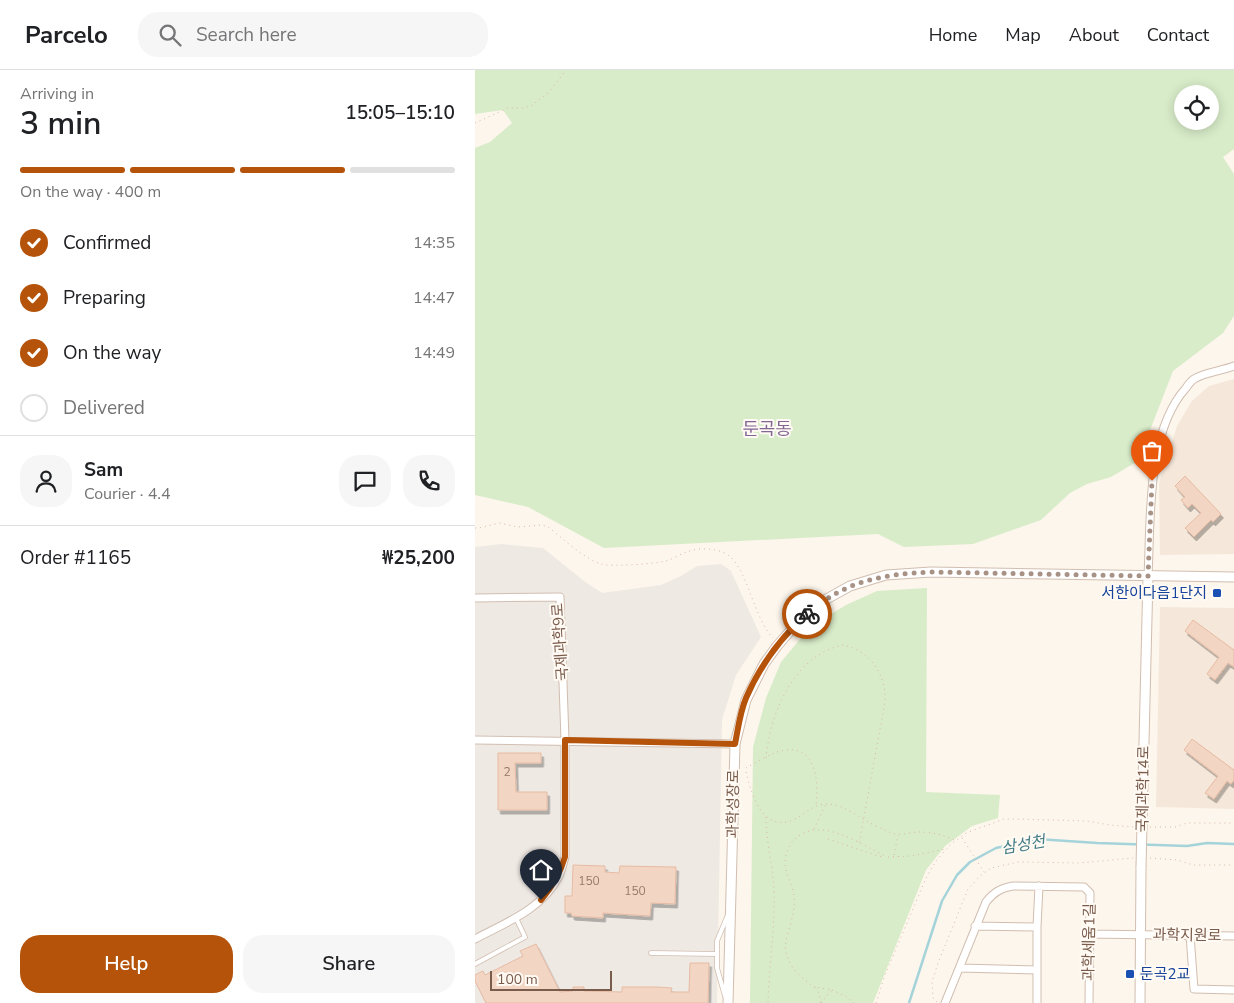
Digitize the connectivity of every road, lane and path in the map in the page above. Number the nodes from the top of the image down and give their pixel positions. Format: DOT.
graph roads {
  1 [pos="566,70"];
  2 [pos="475,123"];
  3 [pos="1234,366"];
  4 [pos="475,528"];
  5 [pos="1148,576"];
  6 [pos="1234,577"];
  7 [pos="475,598"];
  8 [pos="778,644"];
  9 [pos="475,740"];
  10 [pos="565,740"];
  11 [pos="735,744"];
  12 [pos="766,758"];
  13 [pos="745,768"];
  14 [pos="746,772"];
  15 [pos="826,804"];
  16 [pos="816,806"];
  17 [pos="766,817"];
  18 [pos="864,819"];
  19 [pos="1234,823"];
  20 [pos="1142,826"];
  21 [pos="813,830"];
  22 [pos="898,834"];
  23 [pos="961,837"];
  24 [pos="828,839"];
  25 [pos="956,841"];
  26 [pos="859,844"];
  27 [pos="947,849"];
  28 [pos="887,857"];
  29 [pos="894,857"];
  30 [pos="985,873"];
  31 [pos="1039,886"];
  32 [pos="730,910"];
  33 [pos="516,918"];
  34 [pos="975,926"];
  35 [pos="1037,926"];
  36 [pos="1089,934"];
  37 [pos="1140,934"];
  38 [pos="1190,935"];
  39 [pos="1234,936"];
  40 [pos="475,939"];
  41 [pos="651,953"];
  42 [pos="717,954"];
  43 [pos="475,964"];
  44 [pos="959,968"];
  45 [pos="1037,970"];
  46 [pos="815,987"];
  47 [pos="832,990"];
  48 [pos="1234,990"];
  49 [pos="727,1003"];
  50 [pos="768,1003"];
  51 [pos="821,1003"];
  52 [pos="854,1003"];
  53 [pos="876,1003"];
  54 [pos="945,1003"];
  55 [pos="1037,1003"];
  56 [pos="1089,1003"];
  57 [pos="1140,1003"];
  1 -- 2 [label="path"];
  3 -- 5 [label="street"];
  4 -- 8 [label="path"];
  5 -- 6 [label="street, 과학성장로"];
  5 -- 8 [label="street, 과학성장로"];
  5 -- 20 [label="street, 국제과학14로"];
  7 -- 10 [label="street, 국제과학9로"];
  8 -- 11 [label="street, 과학성장로"];
  9 -- 10 [label="street"];
  10 -- 11 [label="street"];
  10 -- 33 [label="street"];
  11 -- 32 [label="street, 과학성장로"];
  12 -- 13 [label="path"];
  12 -- 16 [label="path"];
  12 -- 18 [label="path"];
  14 -- 17 [label="path"];
  15 -- 16 [label="path"];
  15 -- 18 [label="path"];
  15 -- 21 [label="path"];
  16 -- 17 [label="path"];
  17 -- 50 [label="path"];
  18 -- 22 [label="path"];
  18 -- 26 [label="path"];
  19 -- 20 [label="path"];
  20 -- 23 [label="path"];
  20 -- 37 [label="street, 국제과학14로, bridge"];
  21 -- 26 [label="path"];
  21 -- 46 [label="path"];
  22 -- 25 [label="path"];
  22 -- 29 [label="path"];
  23 -- 25 [label="path"];
  23 -- 30 [label="path"];
  24 -- 28 [label="path"];
  25 -- 27 [label="path"];
  26 -- 28 [label="path"];
  27 -- 29 [label="path"];
  27 -- 53 [label="path"];
  28 -- 29 [label="path"];
  31 -- 34 [label="street, 과학세움1길"];
  31 -- 35 [label="street"];
  31 -- 36 [label="street, 과학세움1길"];
  32 -- 42 [label="lane"];
  32 -- 49 [label="street, 과학성장로"];
  33 -- 40 [label="street"];
  33 -- 43 [label="lane"];
  34 -- 35 [label="street"];
  34 -- 44 [label="street, 과학세움1길"];
  35 -- 45 [label="street"];
  36 -- 37 [label="street, 과학지원로"];
  36 -- 56 [label="street, 과학세움1길"];
  37 -- 38 [label="street, 과학지원로"];
  37 -- 57 [label="street, 국제과학14로"];
  38 -- 39 [label="street, 과학지원로"];
  38 -- 48 [label="street"];
  41 -- 42 [label="lane"];
  42 -- 49 [label="lane"];
  44 -- 45 [label="street"];
  44 -- 54 [label="street, 과학세움1길"];
  45 -- 55 [label="street"];
  46 -- 47 [label="path"];
  46 -- 51 [label="path"];
  47 -- 51 [label="path"];
  47 -- 52 [label="path"];
}
